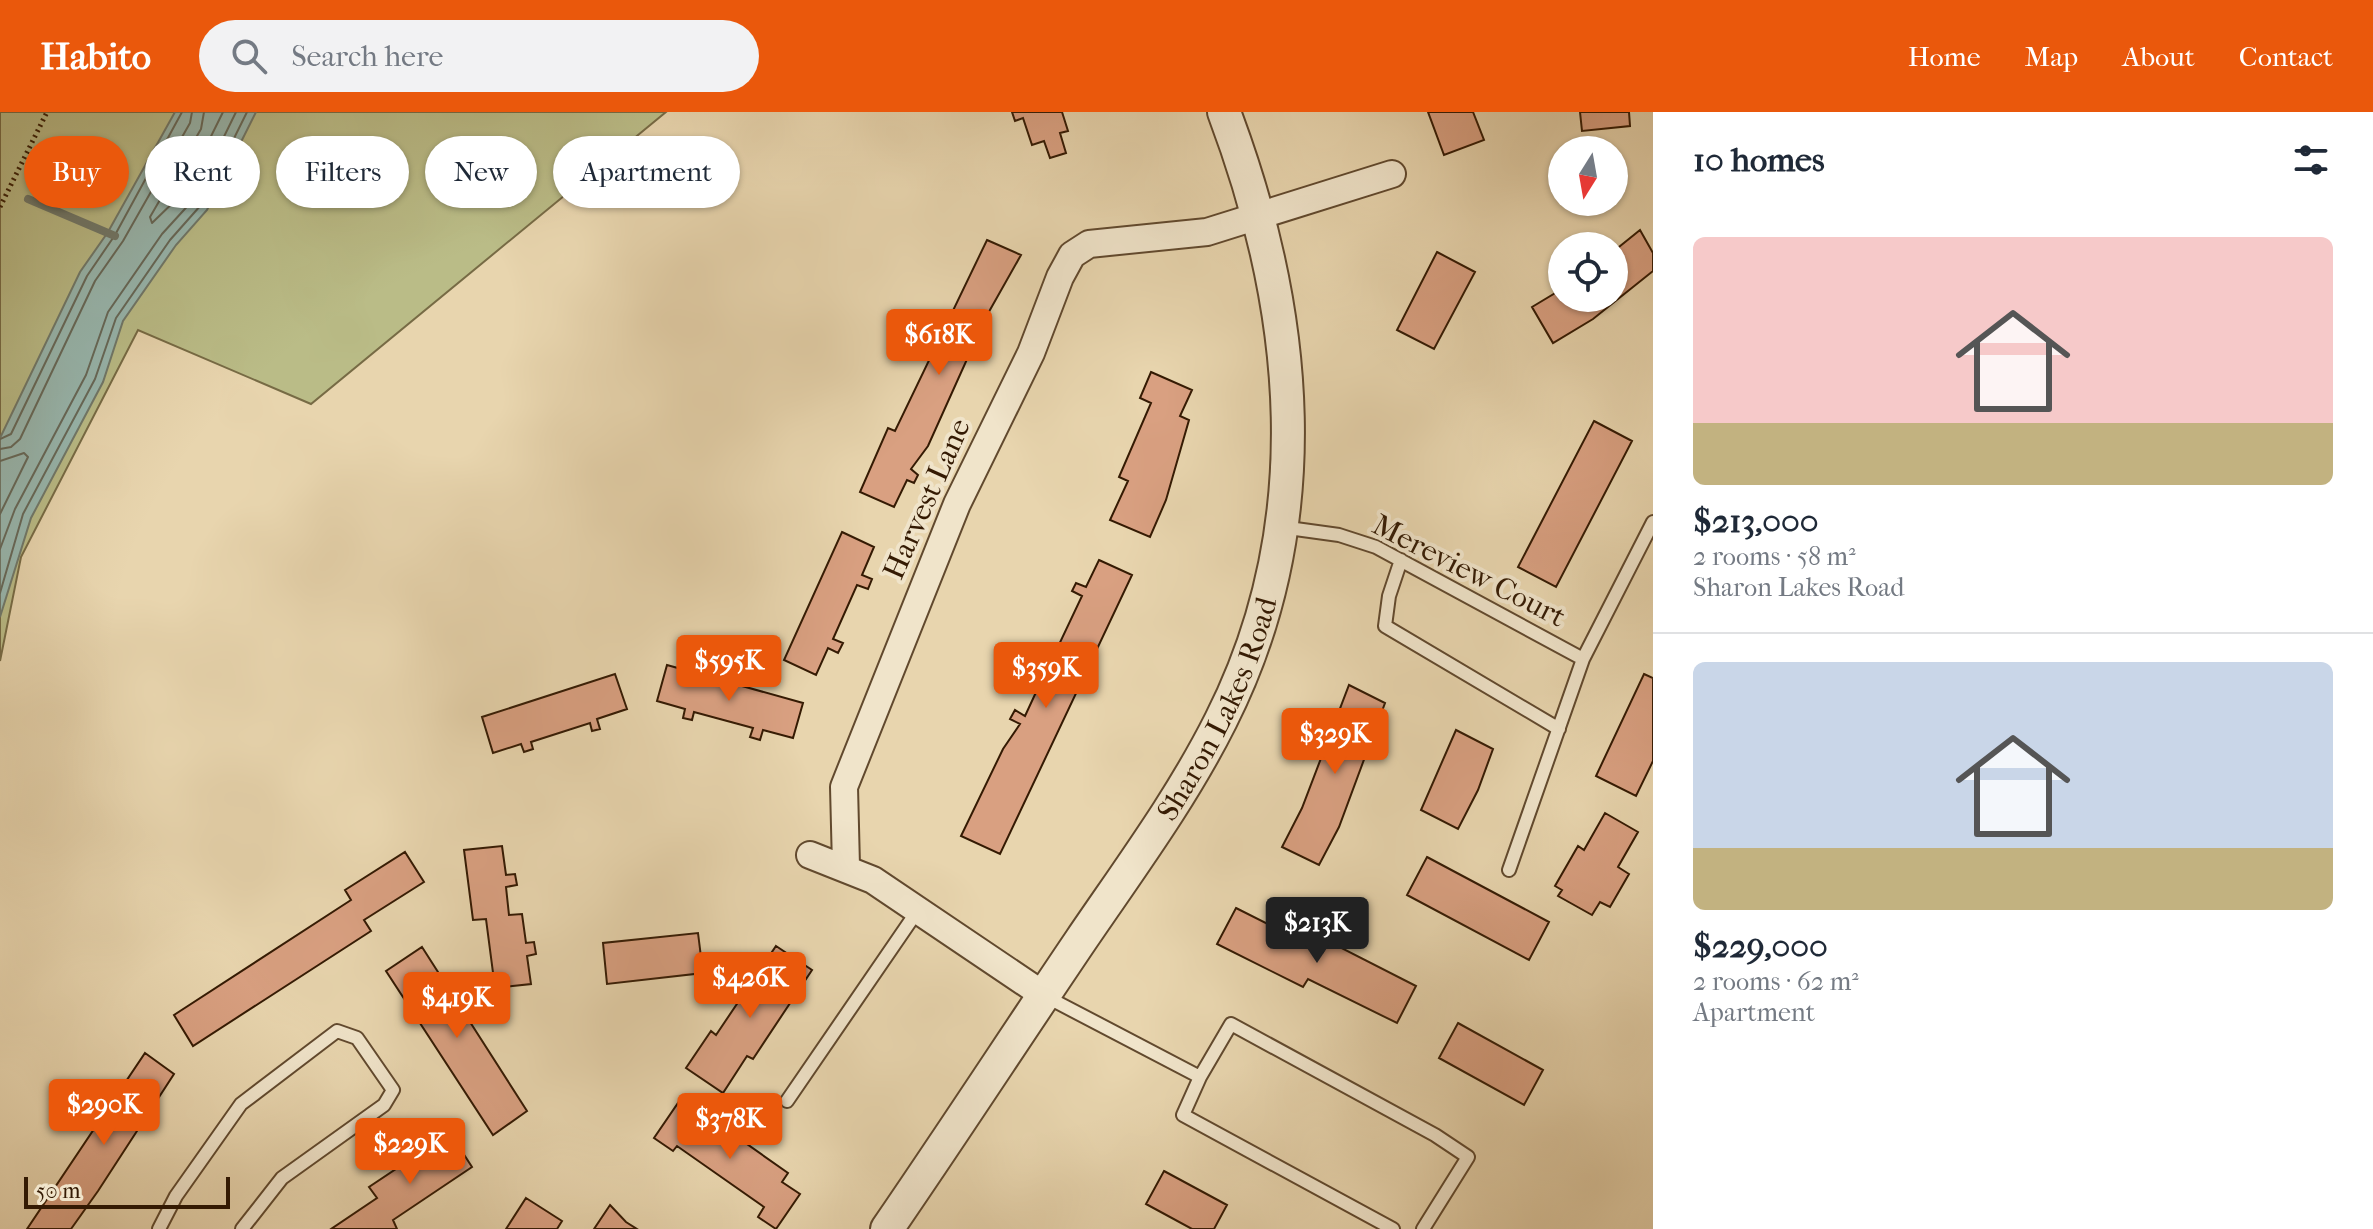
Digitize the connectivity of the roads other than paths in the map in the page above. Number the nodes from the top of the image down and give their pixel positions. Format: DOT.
graph roads {
  1 [pos="1224,112"];
  2 [pos="1392,174"];
  3 [pos="1259,215"];
  4 [pos="1653,522"];
  5 [pos="1281,527"];
  6 [pos="1401,560"];
  7 [pos="1583,659"];
  8 [pos="1559,729"];
  9 [pos="810,855"];
  10 [pos="846,866"];
  11 [pos="1509,870"];
  12 [pos="918,910"];
  13 [pos="1045,996"];
  14 [pos="1200,1077"];
  15 [pos="787,1101"];
  16 [pos="159,1229"];
  17 [pos="242,1229"];
  18 [pos="887,1229"];
  19 [pos="1393,1229"];
  20 [pos="1423,1229"];
  1 -- 3 [label="street, Sharon Lakes Road"];
  2 -- 3 [label="street, Harvest Lane"];
  3 -- 5 [label="street, Sharon Lakes Road"];
  3 -- 10 [label="street, Harvest Lane"];
  4 -- 7 [label="lane, Mereview Court"];
  5 -- 6 [label="lane, Mereview Court"];
  5 -- 13 [label="street, Sharon Lakes Road"];
  6 -- 7 [label="lane, Mereview Court"];
  6 -- 8 [label="lane"];
  7 -- 8 [label="lane, Mereview Court"];
  8 -- 11 [label="lane, Mereview Court"];
  9 -- 10 [label="street"];
  10 -- 12 [label="street"];
  12 -- 13 [label="street"];
  12 -- 15 [label="lane"];
  13 -- 14 [label="lane"];
  13 -- 18 [label="street, Sharon Lakes Road"];
  14 -- 19 [label="lane"];
  14 -- 20 [label="lane"];
  16 -- 17 [label="lane"];
}
